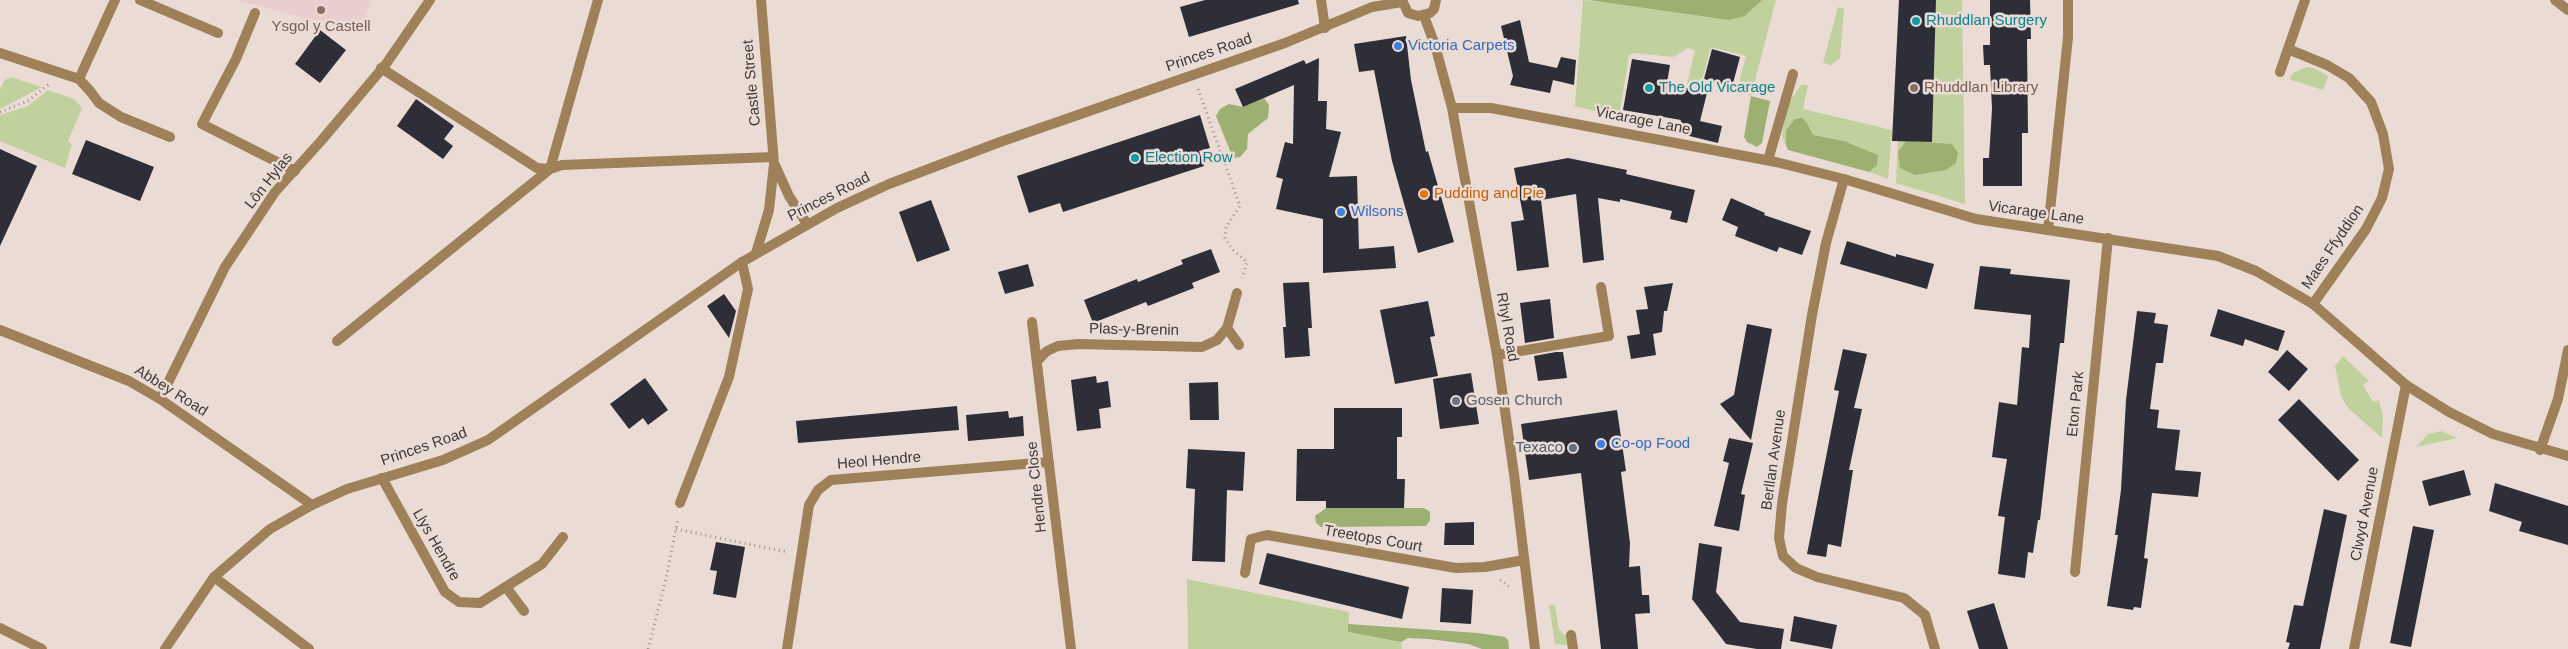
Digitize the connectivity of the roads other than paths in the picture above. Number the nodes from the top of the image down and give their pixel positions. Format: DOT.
graph roads {
  1 [pos="115,0"];
  2 [pos="140,0"];
  3 [pos="430,0"];
  4 [pos="598,0"];
  5 [pos="761,0"];
  6 [pos="1321,0"];
  7 [pos="1436,0"];
  8 [pos="2068,0"];
  9 [pos="2306,0"];
  10 [pos="2555,0"];
  11 [pos="1402,1"];
  12 [pos="2568,10"];
  13 [pos="254,13"];
  14 [pos="1424,16"];
  15 [pos="1325,28"];
  16 [pos="218,33"];
  17 [pos="2288,49"];
  18 [pos="0,53"];
  19 [pos="382,68"];
  20 [pos="2280,72"];
  21 [pos="1793,74"];
  22 [pos="79,79"];
  23 [pos="1452,108"];
  24 [pos="170,137"];
  25 [pos="774,160"];
  26 [pos="1768,160"];
  27 [pos="550,169"];
  28 [pos="295,170"];
  29 [pos="1844,179"];
  30 [pos="807,224"];
  31 [pos="2048,230"];
  32 [pos="2108,238"];
  33 [pos="756,253"];
  34 [pos="742,262"];
  35 [pos="1601,287"];
  36 [pos="1237,293"];
  37 [pos="2313,304"];
  38 [pos="1032,322"];
  39 [pos="1227,328"];
  40 [pos="0,330"];
  41 [pos="338,341"];
  42 [pos="1239,344"];
  43 [pos="2568,350"];
  44 [pos="1497,355"];
  45 [pos="1038,360"];
  46 [pos="2406,385"];
  47 [pos="160,399"];
  48 [pos="2540,450"];
  49 [pos="2568,456"];
  50 [pos="1049,462"];
  51 [pos="382,478"];
  52 [pos="680,503"];
  53 [pos="312,505"];
  54 [pos="563,537"];
  55 [pos="1524,560"];
  56 [pos="2076,572"];
  57 [pos="1245,573"];
  58 [pos="214,576"];
  59 [pos="506,587"];
  60 [pos="524,611"];
  61 [pos="0,628"];
  62 [pos="1571,635"];
  63 [pos="42,649"];
  64 [pos="165,649"];
  65 [pos="309,649"];
  66 [pos="787,649"];
  67 [pos="1071,649"];
  68 [pos="1535,649"];
  69 [pos="1573,649"];
  70 [pos="1935,649"];
  71 [pos="2354,649"];
  1 -- 22 [label="street"];
  2 -- 16 [label="street"];
  3 -- 19 [label="street, Lôn Hylas"];
  4 -- 27 [label="street"];
  5 -- 25 [label="street, Castle Street"];
  6 -- 15 [label="street"];
  7 -- 14 [label="street"];
  8 -- 31 [label="street"];
  9 -- 17 [label="street"];
  10 -- 12 [label="street"];
  11 -- 14 [label="street"];
  11 -- 15 [label="street, Princes Road"];
  13 -- 28 [label="street"];
  14 -- 23 [label="street, Rhyl Road"];
  15 -- 30 [label="street, Princes Road"];
  17 -- 20 [label="street"];
  17 -- 37 [label="street, Maes Ffyddion"];
  18 -- 22 [label="street"];
  19 -- 27 [label="street"];
  19 -- 28 [label="street, Lôn Hylas"];
  21 -- 26 [label="street"];
  22 -- 24 [label="street"];
  23 -- 26 [label="street, Vicarage Lane"];
  23 -- 44 [label="street, Rhyl Road"];
  25 -- 27 [label="street"];
  25 -- 30 [label="street, Castle Street"];
  25 -- 33 [label="street, Castle Street"];
  26 -- 29 [label="street, Vicarage Lane"];
  27 -- 41 [label="street"];
  28 -- 47 [label="street, Lôn Hylas"];
  29 -- 31 [label="street, Vicarage Lane"];
  29 -- 70 [label="street, Berllan Avenue"];
  30 -- 33 [label="street, Princes Road"];
  31 -- 32 [label="street, Vicarage Lane"];
  32 -- 37 [label="street, Vicarage Lane"];
  32 -- 56 [label="street, Eton Park"];
  33 -- 34 [label="street, Princes Road"];
  34 -- 51 [label="street, Princes Road"];
  34 -- 52 [label="street"];
  35 -- 44 [label="street"];
  36 -- 39 [label="street"];
  37 -- 46 [label="street, Vicarage Lane"];
  38 -- 45 [label="street, Hendre Close"];
  39 -- 42 [label="street"];
  39 -- 45 [label="street, Plas-y-Brenin"];
  40 -- 47 [label="street, Abbey Road"];
  43 -- 48 [label="street"];
  44 -- 55 [label="street, Rhyl Road"];
  45 -- 50 [label="street, Hendre Close"];
  46 -- 48 [label="street, Vicarage Lane"];
  46 -- 71 [label="street, Clwyd Avenue"];
  47 -- 53 [label="street, Abbey Road"];
  48 -- 49 [label="street, Vicarage Lane"];
  50 -- 66 [label="street, Heol Hendre"];
  50 -- 67 [label="street, Hendre Close"];
  51 -- 53 [label="street, Princes Road"];
  51 -- 59 [label="street, Llys Hendre"];
  53 -- 58 [label="street, Princes Road"];
  54 -- 59 [label="street, Llys Hendre"];
  55 -- 57 [label="street, Treetops Court"];
  55 -- 68 [label="street, Rhyl Road"];
  58 -- 64 [label="street, Princes Road"];
  58 -- 65 [label="street"];
  59 -- 60 [label="street"];
  61 -- 63 [label="street"];
  62 -- 69 [label="street"];
}
